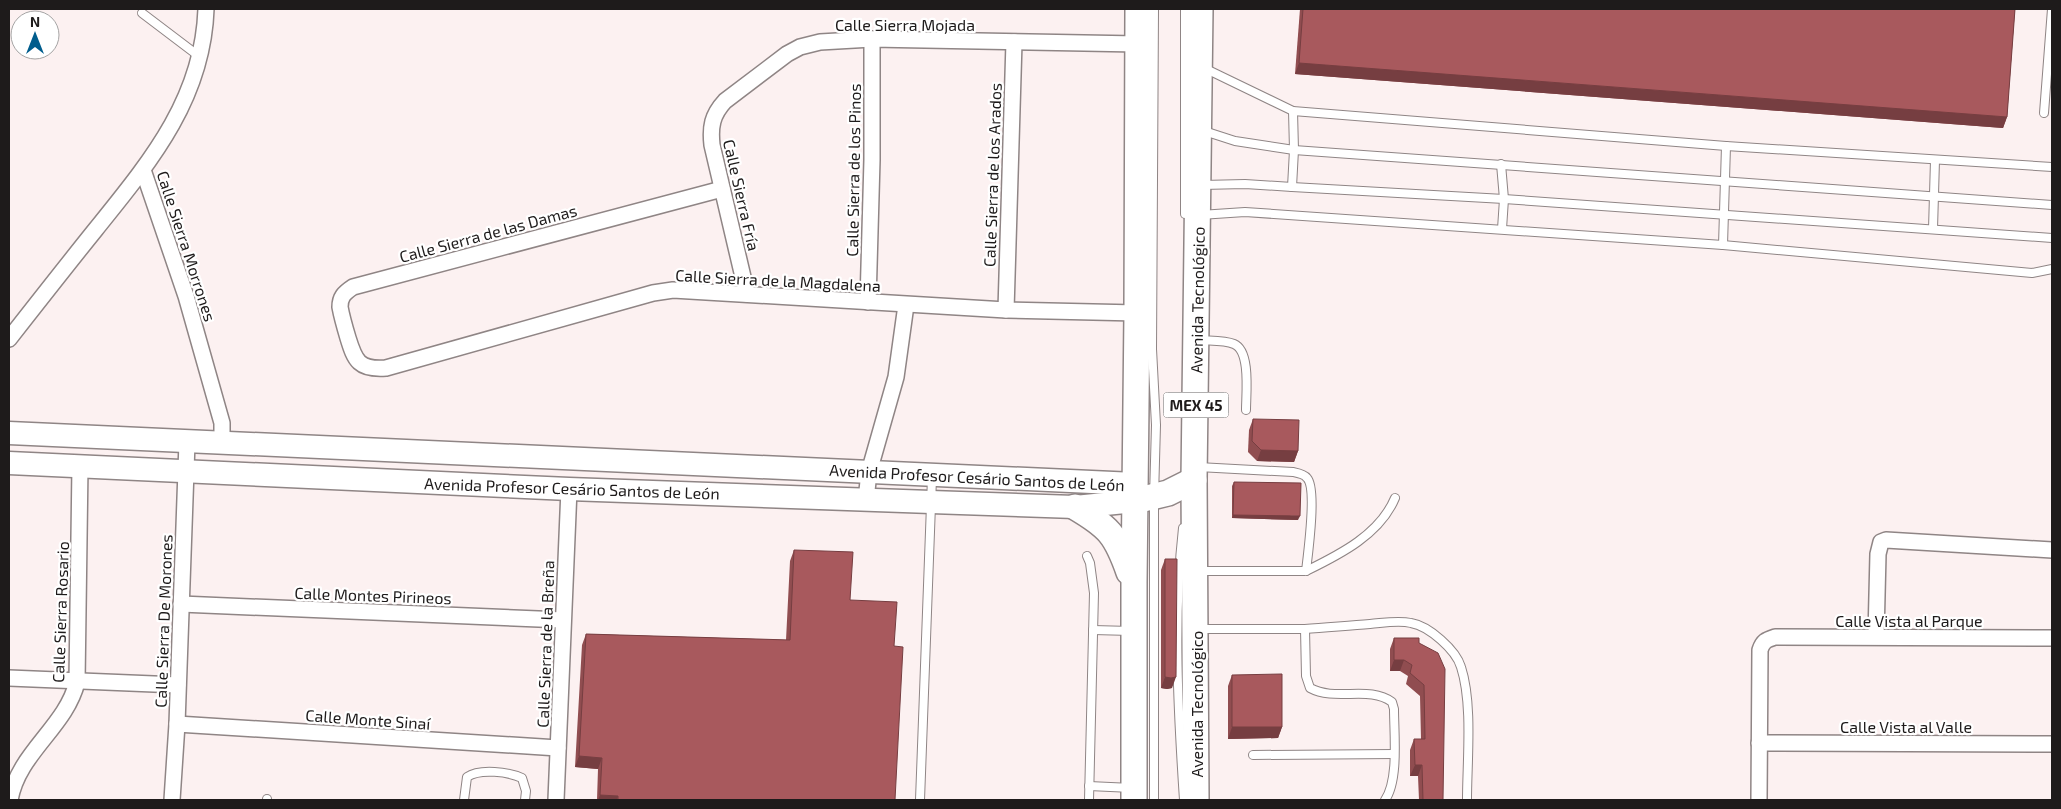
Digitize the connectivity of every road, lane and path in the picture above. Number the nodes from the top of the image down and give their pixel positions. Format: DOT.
graph roads {
  1 [pos="206,9"];
  2 [pos="1138,9"];
  3 [pos="1154,9"];
  4 [pos="1185,9"];
  5 [pos="1200,9"];
  6 [pos="2052,9"];
  7 [pos="142,13"];
  8 [pos="872,39"];
  9 [pos="1014,42"];
  10 [pos="1138,44"];
  11 [pos="200,57"];
  12 [pos="1200,66"];
  13 [pos="1292,111"];
  14 [pos="2044,113"];
  15 [pos="1200,130"];
  16 [pos="710,132"];
  17 [pos="1726,146"];
  18 [pos="1294,150"];
  19 [pos="1935,160"];
  20 [pos="1501,164"];
  21 [pos="2052,168"];
  22 [pos="143,170"];
  23 [pos="1726,181"];
  24 [pos="1199,186"];
  25 [pos="1292,186"];
  26 [pos="722,189"];
  27 [pos="1933,197"];
  28 [pos="1504,199"];
  29 [pos="2052,205"];
  30 [pos="1725,216"];
  31 [pos="1191,221"];
  32 [pos="1502,229"];
  33 [pos="1933,229"];
  34 [pos="2052,238"];
  35 [pos="1723,245"];
  36 [pos="2052,269"];
  37 [pos="747,294"];
  38 [pos="868,302"];
  39 [pos="906,305"];
  40 [pos="1006,310"];
  41 [pos="1137,313"];
  42 [pos="9,339"];
  43 [pos="1197,340"];
  44 [pos="366,366"];
  45 [pos="1246,410"];
  46 [pos="9,433"];
  47 [pos="187,442"];
  48 [pos="222,444"];
  49 [pos="9,462"];
  50 [pos="80,466"];
  51 [pos="186,470"];
  52 [pos="869,472"];
  53 [pos="932,476"];
  54 [pos="1189,480"];
  55 [pos="569,489"];
  56 [pos="1142,494"];
  57 [pos="1395,498"];
  58 [pos="866,500"];
  59 [pos="931,502"];
  60 [pos="1075,507"];
  61 [pos="1183,523"];
  62 [pos="2052,550"];
  63 [pos="1087,556"];
  64 [pos="1195,571"];
  65 [pos="1306,571"];
  66 [pos="1134,583"];
  67 [pos="181,604"];
  68 [pos="563,620"];
  69 [pos="1195,629"];
  70 [pos="1305,629"];
  71 [pos="1093,630"];
  72 [pos="1134,631"];
  73 [pos="1876,636"];
  74 [pos="2052,638"];
  75 [pos="9,678"];
  76 [pos="77,682"];
  77 [pos="178,685"];
  78 [pos="177,724"];
  79 [pos="1759,743"];
  80 [pos="2052,744"];
  81 [pos="558,748"];
  82 [pos="1394,754"];
  83 [pos="1253,755"];
  84 [pos="1089,786"];
  85 [pos="1141,796"];
  86 [pos="10,800"];
  87 [pos="172,800"];
  88 [pos="464,800"];
  89 [pos="525,800"];
  90 [pos="556,800"];
  91 [pos="920,800"];
  92 [pos="1089,800"];
  93 [pos="1184,800"];
  94 [pos="1196,800"];
  95 [pos="1385,800"];
  96 [pos="1467,800"];
  97 [pos="1759,800"];
  1 -- 11 [label="street, Calle Sierra Morrones"];
  2 -- 10 [label="main road"];
  3 -- 56 [label="lane"];
  4 -- 31 [label="lane"];
  5 -- 12 [label="main road, Avenida Tecnológico / MEX 45"];
  6 -- 14 [label="lane"];
  7 -- 11 [label="lane"];
  8 -- 9 [label="street, Calle Sierra Mojada"];
  8 -- 16 [label="street, Calle Sierra Mojada"];
  8 -- 38 [label="street, Calle Sierra de los Pinos"];
  9 -- 10 [label="street, Calle Sierra Mojada"];
  9 -- 40 [label="street, Calle Sierra de los Arados"];
  10 -- 41 [label="main road"];
  11 -- 22 [label="street, Calle Sierra Morrones"];
  12 -- 13 [label="lane"];
  12 -- 15 [label="main road, Avenida Tecnológico / MEX 45"];
  13 -- 17 [label="lane"];
  13 -- 18 [label="lane"];
  15 -- 18 [label="lane"];
  15 -- 24 [label="main road, Avenida Tecnológico / MEX 45"];
  16 -- 26 [label="street, Calle Sierra Fría"];
  17 -- 19 [label="lane"];
  17 -- 23 [label="lane"];
  18 -- 20 [label="lane"];
  18 -- 25 [label="lane"];
  19 -- 21 [label="lane"];
  19 -- 27 [label="lane"];
  20 -- 23 [label="lane"];
  20 -- 28 [label="lane"];
  22 -- 42 [label="street"];
  22 -- 48 [label="street, Calle Sierra Morrones"];
  23 -- 27 [label="lane"];
  23 -- 30 [label="lane"];
  24 -- 25 [label="lane"];
  24 -- 31 [label="main road, Avenida Tecnológico / MEX 45"];
  25 -- 28 [label="lane"];
  26 -- 37 [label="street, Calle Sierra Fría"];
  26 -- 44 [label="street, Calle Sierra de las Damas"];
  27 -- 29 [label="lane"];
  27 -- 33 [label="lane"];
  28 -- 30 [label="lane"];
  28 -- 32 [label="lane"];
  30 -- 33 [label="lane"];
  30 -- 35 [label="lane"];
  31 -- 32 [label="lane"];
  31 -- 43 [label="main road, Avenida Tecnológico / MEX 45"];
  32 -- 35 [label="lane"];
  33 -- 34 [label="lane"];
  35 -- 36 [label="lane"];
  37 -- 38 [label="street, Calle Sierra de la Magdalena"];
  37 -- 44 [label="street, Calle Sierra de la Magdalena"];
  38 -- 39 [label="street, Calle Sierra de la Magdalena"];
  39 -- 40 [label="street, Calle Sierra de la Magdalena"];
  39 -- 52 [label="street"];
  40 -- 41 [label="street, Calle Sierra de la Magdalena"];
  41 -- 56 [label="main road"];
  43 -- 45 [label="lane"];
  43 -- 54 [label="main road, Avenida Tecnológico / MEX 45"];
  46 -- 47 [label="street, Avenida Profesor Cesário Santos de León"];
  47 -- 48 [label="street, Avenida Profesor Cesário Santos de León"];
  47 -- 51 [label="street, Calle Sierra De Morones"];
  48 -- 52 [label="street, Avenida Profesor Cesário Santos de León"];
  49 -- 50 [label="street, Avenida Profesor Cesário Santos de León"];
  50 -- 51 [label="street, Avenida Profesor Cesário Santos de León"];
  50 -- 76 [label="street, Calle Sierra Rosario"];
  51 -- 55 [label="street, Avenida Profesor Cesário Santos de León"];
  51 -- 67 [label="street, Calle Sierra De Morones"];
  52 -- 53 [label="street, Avenida Profesor Cesário Santos de León"];
  52 -- 58 [label="street"];
  53 -- 56 [label="street, Avenida Profesor Cesário Santos de León"];
  53 -- 59 [label="lane"];
  54 -- 56 [label="main road"];
  54 -- 64 [label="main road, Avenida Tecnológico / MEX 45"];
  54 -- 65 [label="lane"];
  55 -- 58 [label="street, Avenida Profesor Cesário Santos de León"];
  55 -- 68 [label="street, Calle Sierra de la Breña"];
  56 -- 60 [label="street, Avenida Profesor Cesário Santos de León"];
  56 -- 66 [label="main road"];
  56 -- 85 [label="lane"];
  57 -- 65 [label="lane"];
  58 -- 59 [label="street, Avenida Profesor Cesário Santos de León"];
  59 -- 60 [label="street, Avenida Profesor Cesário Santos de León"];
  59 -- 91 [label="lane"];
  60 -- 66 [label="main road"];
  61 -- 93 [label="lane"];
  62 -- 73 [label="street"];
  63 -- 71 [label="lane"];
  64 -- 65 [label="lane"];
  64 -- 69 [label="main road, Avenida Tecnológico / MEX 45"];
  66 -- 72 [label="main road"];
  67 -- 68 [label="street, Calle Montes Pirineos"];
  67 -- 77 [label="street, Calle Sierra De Morones"];
  68 -- 81 [label="street, Calle Sierra de la Breña"];
  69 -- 70 [label="lane"];
  69 -- 94 [label="main road, Avenida Tecnológico / MEX 45"];
  70 -- 82 [label="lane"];
  70 -- 96 [label="lane"];
  71 -- 72 [label="lane"];
  71 -- 84 [label="lane"];
  72 -- 85 [label="main road"];
  73 -- 74 [label="street, Calle Vista al Parque"];
  73 -- 79 [label="street, Calle Vista al Parque"];
  75 -- 76 [label="street"];
  76 -- 77 [label="street"];
  76 -- 86 [label="street, Calle Sierra Rosario"];
  77 -- 78 [label="street, Calle Sierra De Morones"];
  78 -- 81 [label="street, Calle Monte Sinaí"];
  78 -- 87 [label="street, Calle Sierra De Morones"];
  79 -- 80 [label="street, Calle Vista al Valle"];
  79 -- 97 [label="street"];
  81 -- 90 [label="street, Calle Sierra de la Breña"];
  82 -- 83 [label="lane"];
  82 -- 95 [label="lane"];
  84 -- 85 [label="lane"];
  84 -- 92 [label="lane"];
  88 -- 89 [label="lane"];
}
